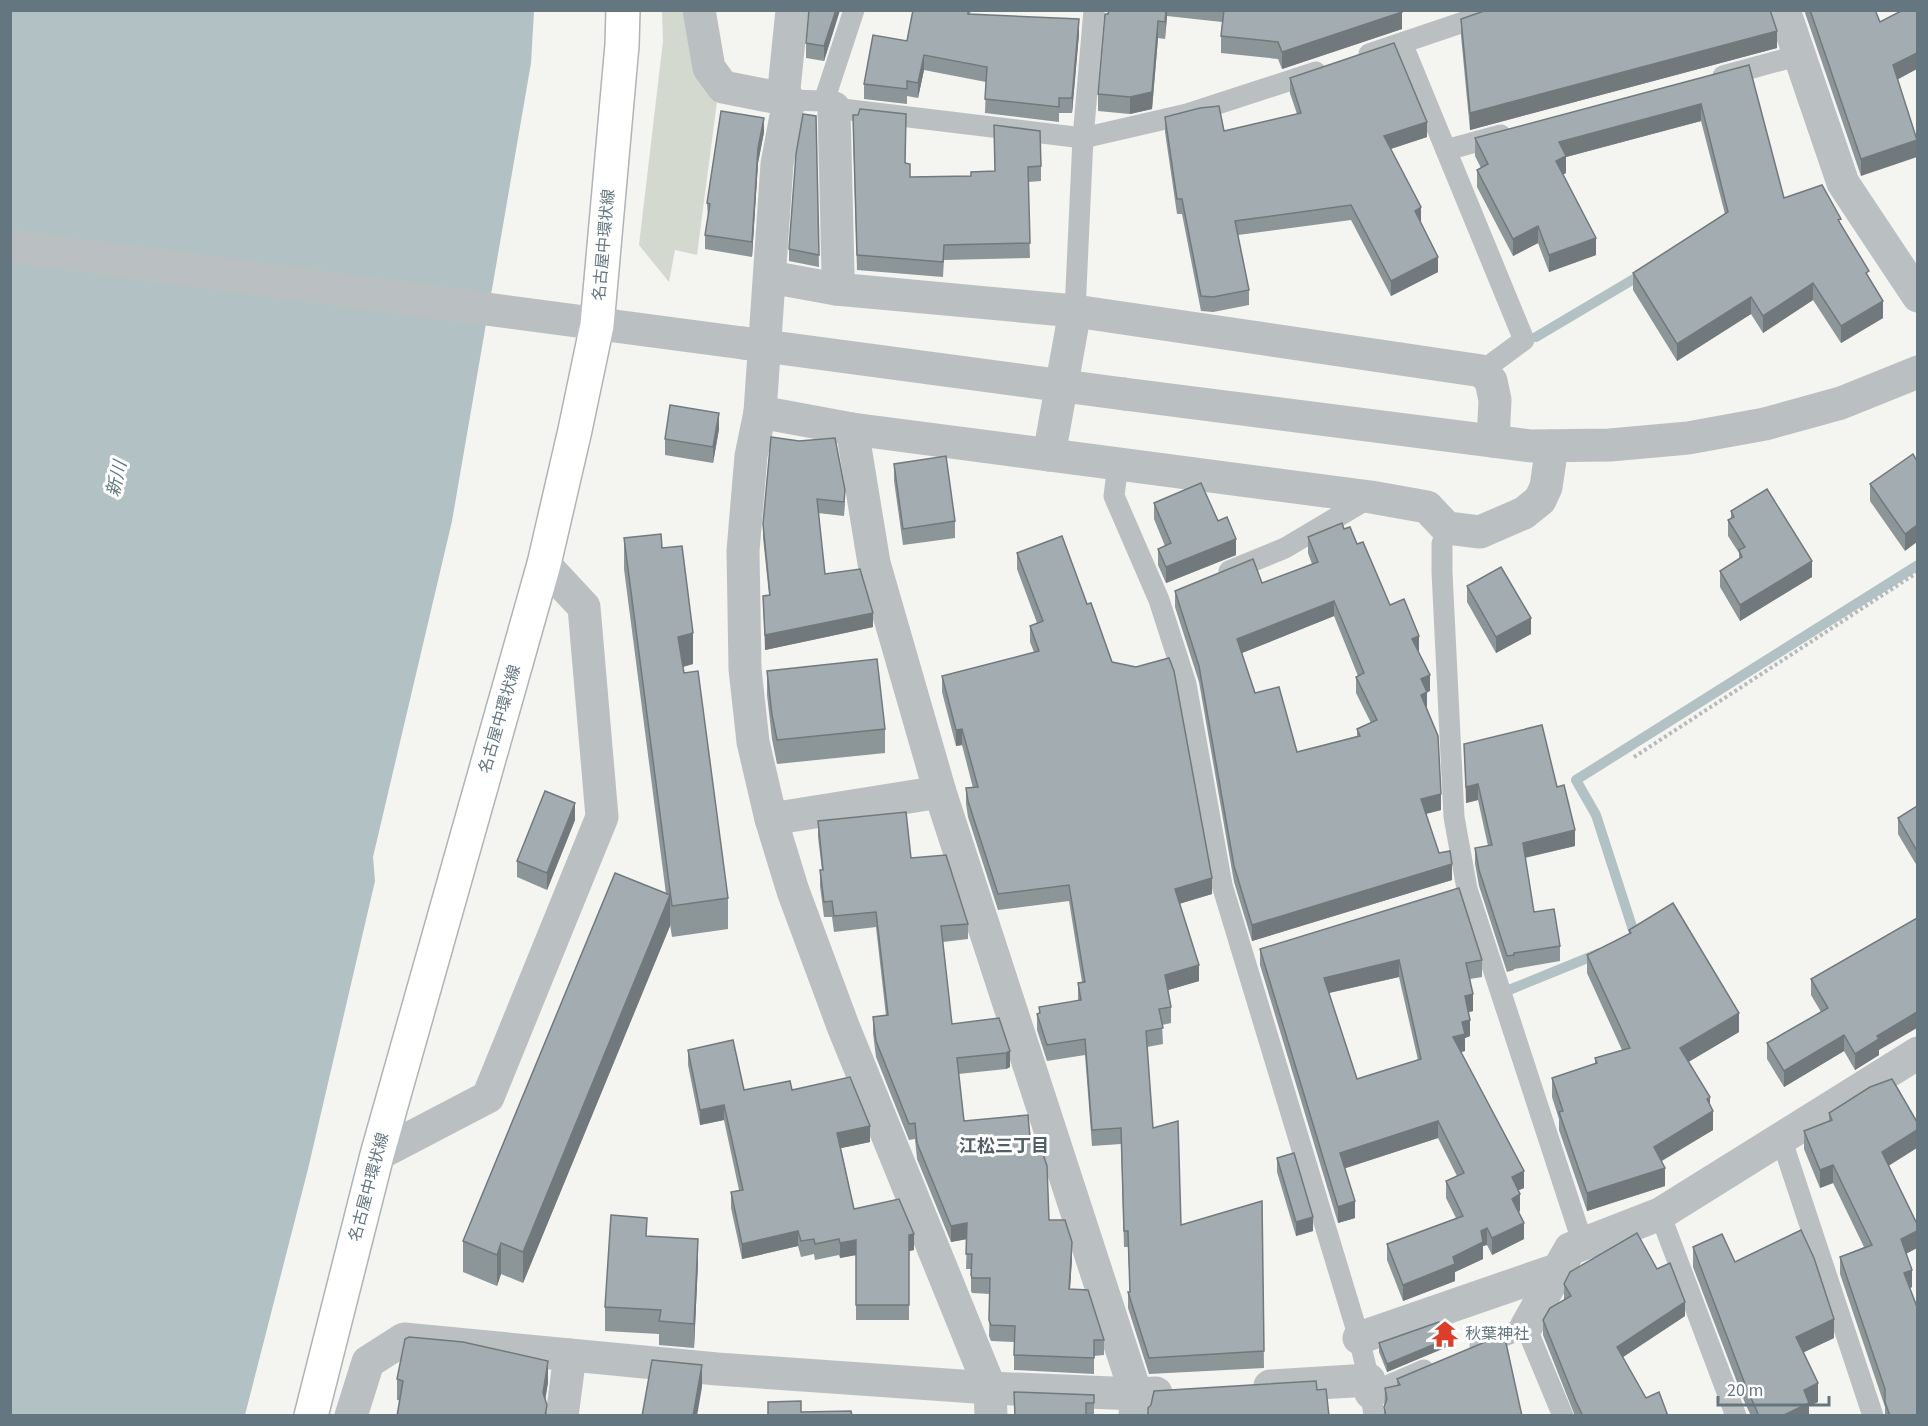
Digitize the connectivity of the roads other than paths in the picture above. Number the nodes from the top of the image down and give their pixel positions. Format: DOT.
graph roads {
  1 [pos="622,10"];
  2 [pos="699,10"];
  3 [pos="792,10"];
  4 [pos="854,10"];
  5 [pos="1094,10"];
  6 [pos="1499,10"];
  7 [pos="1784,10"];
  8 [pos="1402,43"];
  9 [pos="1800,56"];
  10 [pos="1709,80"];
  11 [pos="786,100"];
  12 [pos="829,104"];
  13 [pos="1515,131"];
  14 [pos="1083,138"];
  15 [pos="1446,150"];
  16 [pos="10,246"];
  17 [pos="770,277"];
  18 [pos="836,288"];
  19 [pos="1917,296"];
  20 [pos="1075,311"];
  21 [pos="597,325"];
  22 [pos="1482,371"];
  23 [pos="1917,372"];
  24 [pos="760,412"];
  25 [pos="852,429"];
  26 [pos="1493,441"];
  27 [pos="1552,446"];
  28 [pos="1049,454"];
  29 [pos="1118,464"];
  30 [pos="1371,497"];
  31 [pos="1446,528"];
  32 [pos="544,564"];
  33 [pos="1212,578"];
  34 [pos="1180,591"];
  35 [pos="1159,600"];
  36 [pos="940,792"];
  37 [pos="771,819"];
  38 [pos="1467,889"];
  39 [pos="1445,896"];
  40 [pos="1265,951"];
  41 [pos="1242,957"];
  42 [pos="1917,1053"];
  43 [pos="1780,1138"];
  44 [pos="377,1155"];
  45 [pos="1660,1214"];
  46 [pos="1583,1244"];
  47 [pos="1558,1269"];
  48 [pos="1526,1327"];
  49 [pos="1359,1338"];
  50 [pos="570,1355"];
  51 [pos="1460,1355"];
  52 [pos="1437,1365"];
  53 [pos="1241,1388"];
  54 [pos="1183,1391"];
  55 [pos="1371,1396"];
  56 [pos="991,1402"];
  57 [pos="1136,1405"];
  58 [pos="311,1416"];
  59 [pos="351,1416"];
  60 [pos="562,1416"];
  61 [pos="1563,1416"];
  62 [pos="1736,1416"];
  63 [pos="1873,1416"];
  1 -- 21 [label="main road, 名古屋中環状線"];
  2 -- 11 [label="street"];
  3 -- 11 [label="street"];
  4 -- 12 [label="lane"];
  5 -- 14 [label="lane"];
  6 -- 8 [label="lane"];
  7 -- 9 [label="street"];
  8 -- 14 [label="lane"];
  8 -- 15 [label="lane"];
  9 -- 10 [label="lane"];
  9 -- 19 [label="street"];
  11 -- 12 [label="lane"];
  11 -- 17 [label="street"];
  12 -- 14 [label="lane"];
  12 -- 18 [label="street"];
  13 -- 15 [label="lane"];
  14 -- 20 [label="lane"];
  15 -- 22 [label="lane"];
  16 -- 21 [label="street"];
  17 -- 18 [label="street"];
  17 -- 24 [label="street"];
  18 -- 20 [label="street"];
  20 -- 22 [label="street"];
  20 -- 28 [label="street"];
  21 -- 26 [label="street, bridge"];
  21 -- 32 [label="main road, 名古屋中環状線"];
  22 -- 26 [label="street"];
  23 -- 27 [label="street"];
  24 -- 25 [label="street"];
  24 -- 37 [label="street"];
  25 -- 28 [label="street"];
  25 -- 36 [label="street"];
  26 -- 27 [label="street"];
  27 -- 31 [label="street"];
  28 -- 29 [label="street"];
  29 -- 30 [label="street"];
  29 -- 35 [label="lane"];
  30 -- 31 [label="street"];
  30 -- 33 [label="lane"];
  31 -- 38 [label="lane"];
  32 -- 44 [label="main road, 名古屋中環状線"];
  32 -- 44 [label="street"];
  34 -- 35 [label="lane"];
  35 -- 41 [label="lane"];
  36 -- 37 [label="street"];
  36 -- 57 [label="street"];
  37 -- 56 [label="street"];
  38 -- 39 [label="lane"];
  38 -- 46 [label="lane"];
  40 -- 41 [label="lane"];
  41 -- 49 [label="lane"];
  42 -- 43 [label="street"];
  43 -- 45 [label="street"];
  43 -- 63 [label="lane"];
  44 -- 58 [label="main road, 名古屋中環状線"];
  45 -- 46 [label="street"];
  45 -- 62 [label="lane"];
  46 -- 47 [label="street"];
  47 -- 48 [label="street"];
  47 -- 49 [label="street"];
  48 -- 51 [label="lane"];
  48 -- 61 [label="lane"];
  49 -- 55 [label="lane"];
  50 -- 56 [label="street"];
  50 -- 59 [label="street"];
  50 -- 60 [label="street"];
  52 -- 55 [label="lane"];
  53 -- 55 [label="street"];
  54 -- 57 [label="street"];
  56 -- 57 [label="street"];
}
